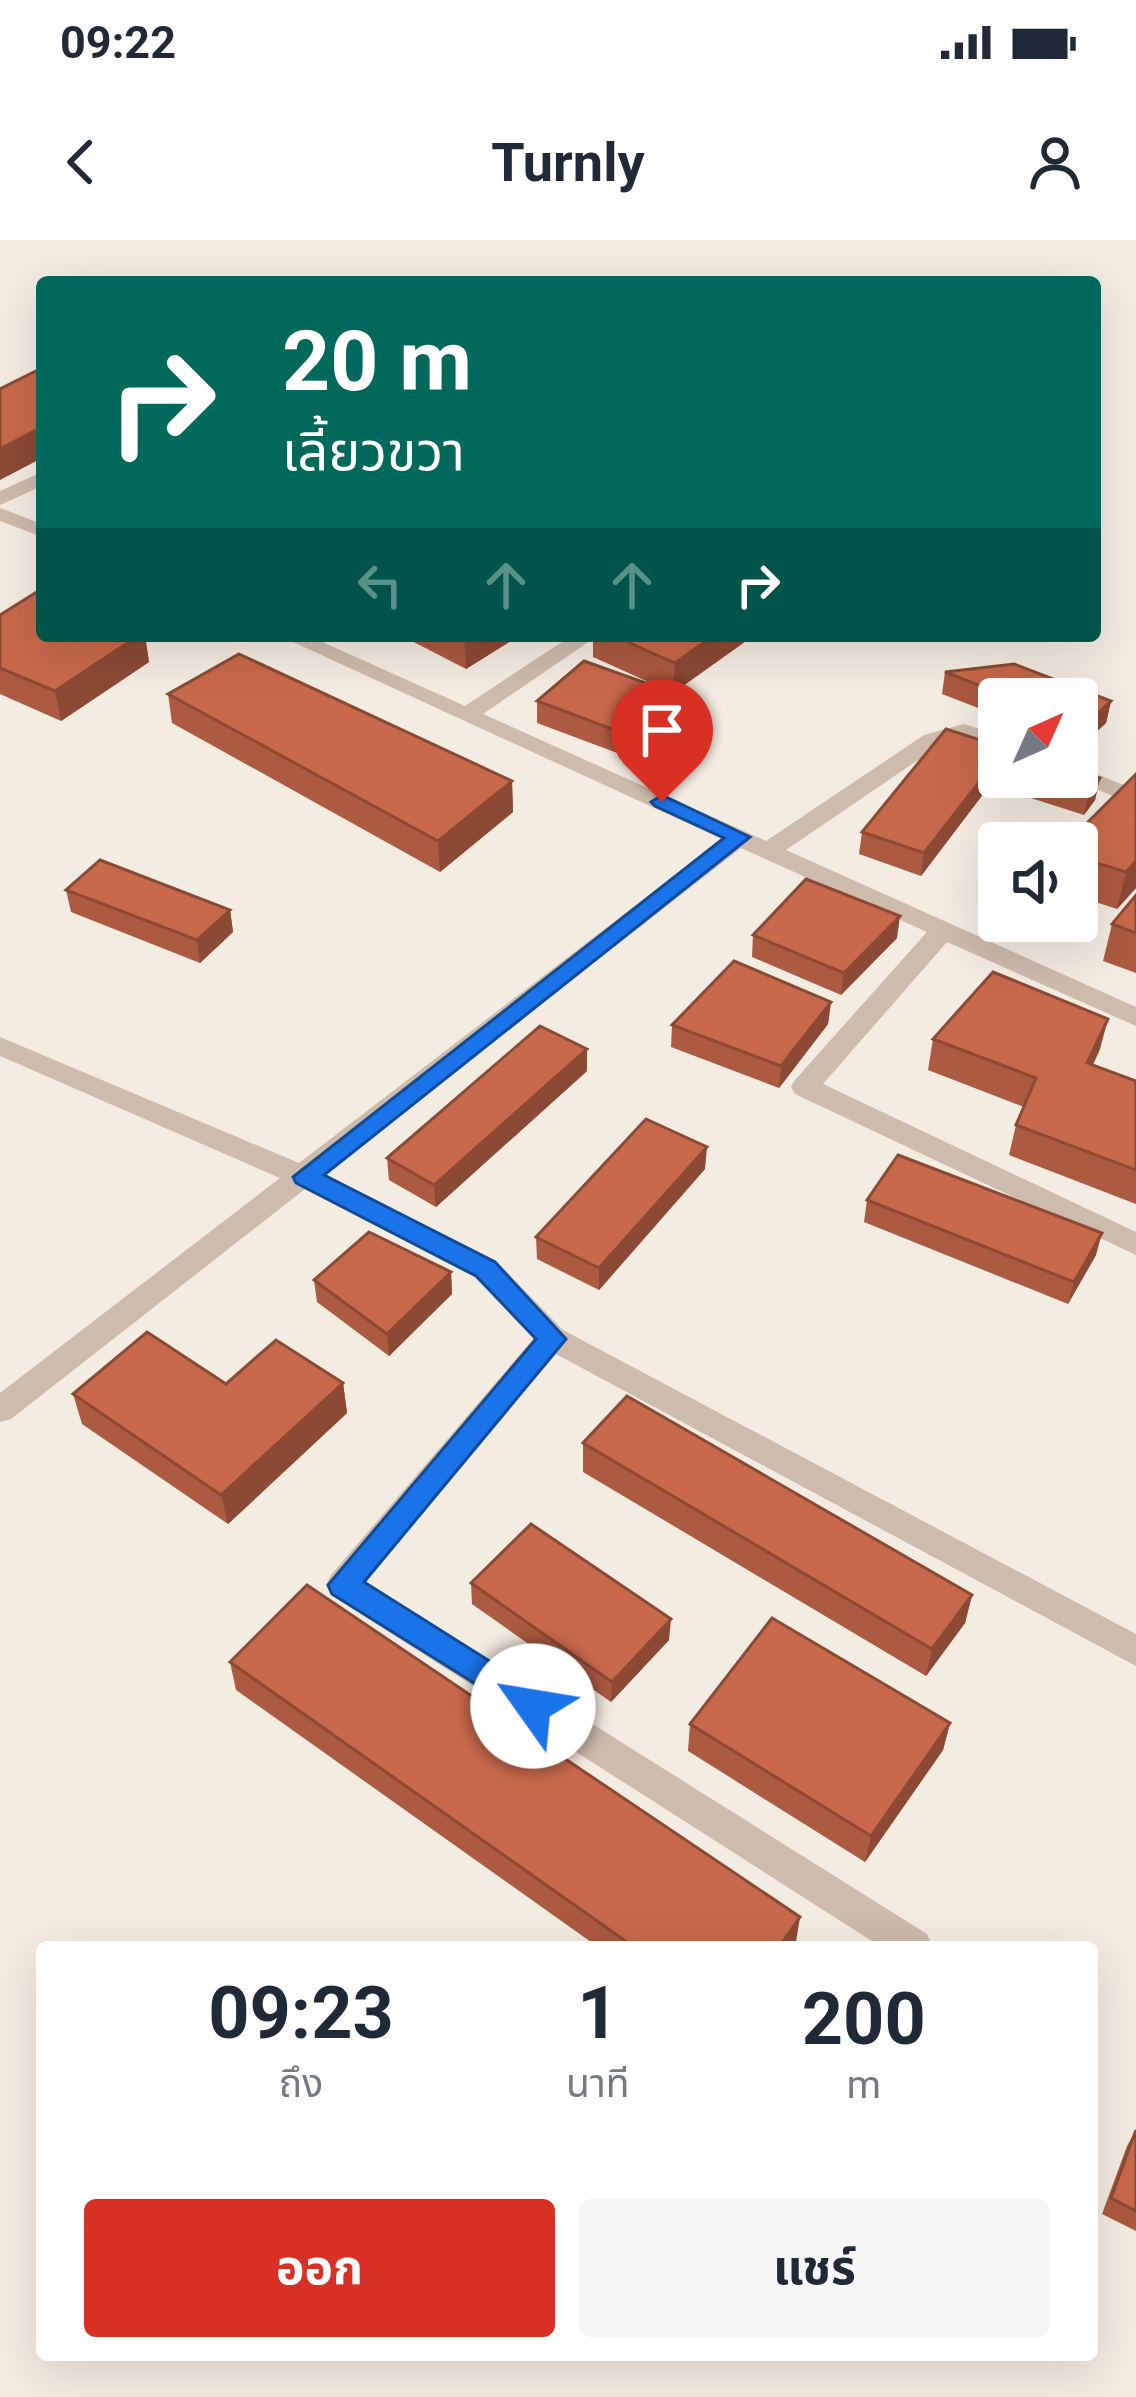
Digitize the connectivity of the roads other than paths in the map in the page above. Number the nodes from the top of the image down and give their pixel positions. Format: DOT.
graph roads {
  1 [pos="36,481"];
  2 [pos="0,500"];
  3 [pos="0,514"];
  4 [pos="36,529"];
  5 [pos="305,642"];
  6 [pos="340,642"];
  7 [pos="577,642"];
  8 [pos="326,651"];
  9 [pos="468,714"];
  10 [pos="978,735"];
  11 [pos="1098,782"];
  12 [pos="1118,791"];
  13 [pos="740,837"];
  14 [pos="769,850"];
  15 [pos="944,930"];
  16 [pos="1136,1017"];
  17 [pos="0,1046"];
  18 [pos="305,1177"];
  19 [pos="1136,1244"];
  20 [pos="552,1339"];
  21 [pos="0,1410"];
  22 [pos="1136,1651"];
  23 [pos="905,1941"];
  1 -- 2 [label="street"];
  3 -- 4 [label="street"];
  5 -- 8 [label="street"];
  6 -- 8 [label="street"];
  7 -- 9 [label="street"];
  8 -- 9 [label="street"];
  9 -- 13 [label="street"];
  10 -- 14 [label="street"];
  11 -- 12 [label="street"];
  13 -- 14 [label="street"];
  13 -- 18 [label="street"];
  14 -- 15 [label="street"];
  15 -- 16 [label="street"];
  15 -- 19 [label="street"];
  17 -- 18 [label="street"];
  18 -- 20 [label="street"];
  18 -- 21 [label="street"];
  20 -- 22 [label="street"];
  20 -- 23 [label="street"];
}
